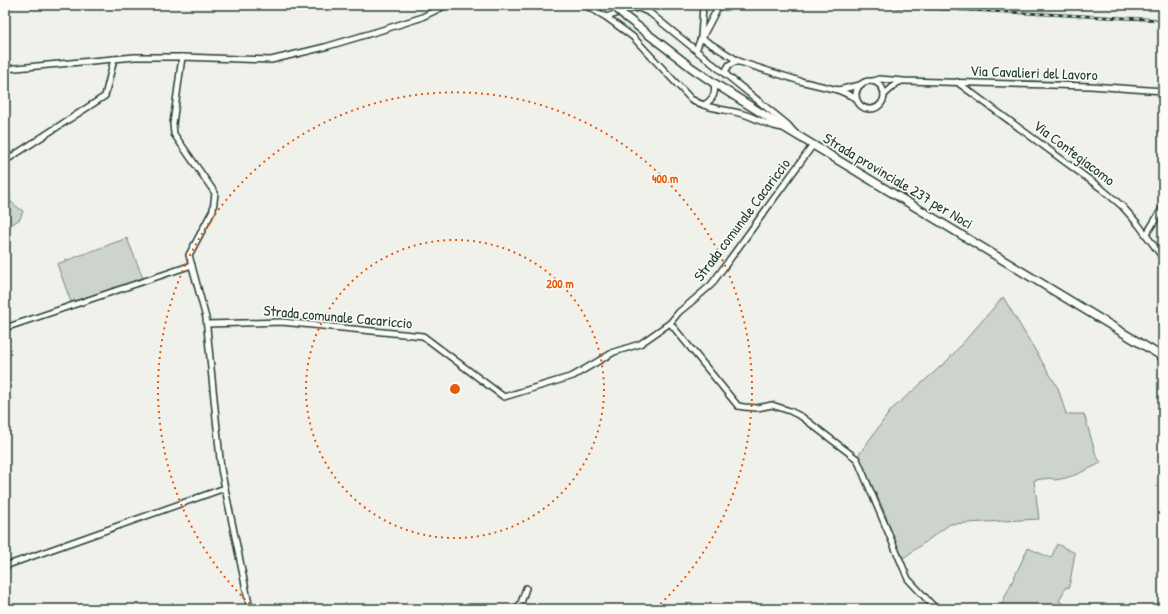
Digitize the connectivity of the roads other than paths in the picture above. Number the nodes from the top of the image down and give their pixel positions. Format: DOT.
graph roads {
  1 [pos="447,5"];
  2 [pos="585,5"];
  3 [pos="703,5"];
  4 [pos="615,7"];
  5 [pos="717,9"];
  6 [pos="606,17"];
  7 [pos="701,38"];
  8 [pos="696,50"];
  9 [pos="182,57"];
  10 [pos="114,59"];
  11 [pos="740,62"];
  12 [pos="5,70"];
  13 [pos="726,75"];
  14 [pos="873,81"];
  15 [pos="904,81"];
  16 [pos="957,82"];
  17 [pos="714,83"];
  18 [pos="860,85"];
  19 [pos="838,90"];
  20 [pos="1163,91"];
  21 [pos="884,95"];
  22 [pos="856,98"];
  23 [pos="704,105"];
  24 [pos="785,128"];
  25 [pos="798,136"];
  26 [pos="813,145"];
  27 [pos="5,161"];
  28 [pos="1163,207"];
  29 [pos="1146,235"];
  30 [pos="1163,258"];
  31 [pos="192,265"];
  32 [pos="670,323"];
  33 [pos="207,324"];
  34 [pos="5,328"];
  35 [pos="1163,357"];
  36 [pos="225,488"];
  37 [pos="5,566"];
  38 [pos="526,588"];
  39 [pos="250,609"];
  40 [pos="516,609"];
  41 [pos="936,609"];
  1 -- 9 [label="street"];
  2 -- 6 [label="street"];
  3 -- 7 [label="street"];
  4 -- 17 [label="main road, Strada provinciale 237 per Noci, bridge"];
  5 -- 7 [label="street"];
  6 -- 8 [label="street"];
  6 -- 23 [label="street"];
  7 -- 8 [label="street"];
  7 -- 11 [label="street"];
  8 -- 13 [label="street"];
  9 -- 10 [label="street"];
  9 -- 31 [label="street"];
  10 -- 12 [label="street"];
  10 -- 27 [label="street"];
  11 -- 13 [label="street"];
  11 -- 19 [label="street"];
  13 -- 25 [label="street"];
  14 -- 15 [label="street, Via Cavalieri del Lavoro"];
  14 -- 18 [label="street, Via Cavalieri del Lavoro"];
  14 -- 21 [label="street"];
  15 -- 16 [label="street, Via Cavalieri del Lavoro"];
  15 -- 21 [label="street"];
  16 -- 20 [label="street, Via Cavalieri del Lavoro"];
  16 -- 29 [label="street, Via Contegiacomo"];
  17 -- 23 [label="street"];
  17 -- 24 [label="main road, Strada provinciale 237 per Noci"];
  18 -- 19 [label="street, Via Cavalieri del Lavoro"];
  18 -- 22 [label="street"];
  19 -- 22 [label="street"];
  21 -- 22 [label="street"];
  23 -- 24 [label="street"];
  24 -- 25 [label="main road, Strada provinciale 237 per Noci"];
  25 -- 26 [label="main road, Strada provinciale 237 per Noci"];
  26 -- 32 [label="street, Strada comunale Cacariccio"];
  26 -- 35 [label="main road, Strada provinciale 237 per Noci"];
  28 -- 29 [label="street"];
  29 -- 30 [label="street, Via Contegiacomo"];
  31 -- 33 [label="street"];
  31 -- 34 [label="street"];
  32 -- 33 [label="street, Strada comunale Cacariccio"];
  32 -- 41 [label="street"];
  33 -- 36 [label="street"];
  36 -- 37 [label="street"];
  36 -- 39 [label="street"];
  38 -- 40 [label="street"];
}
